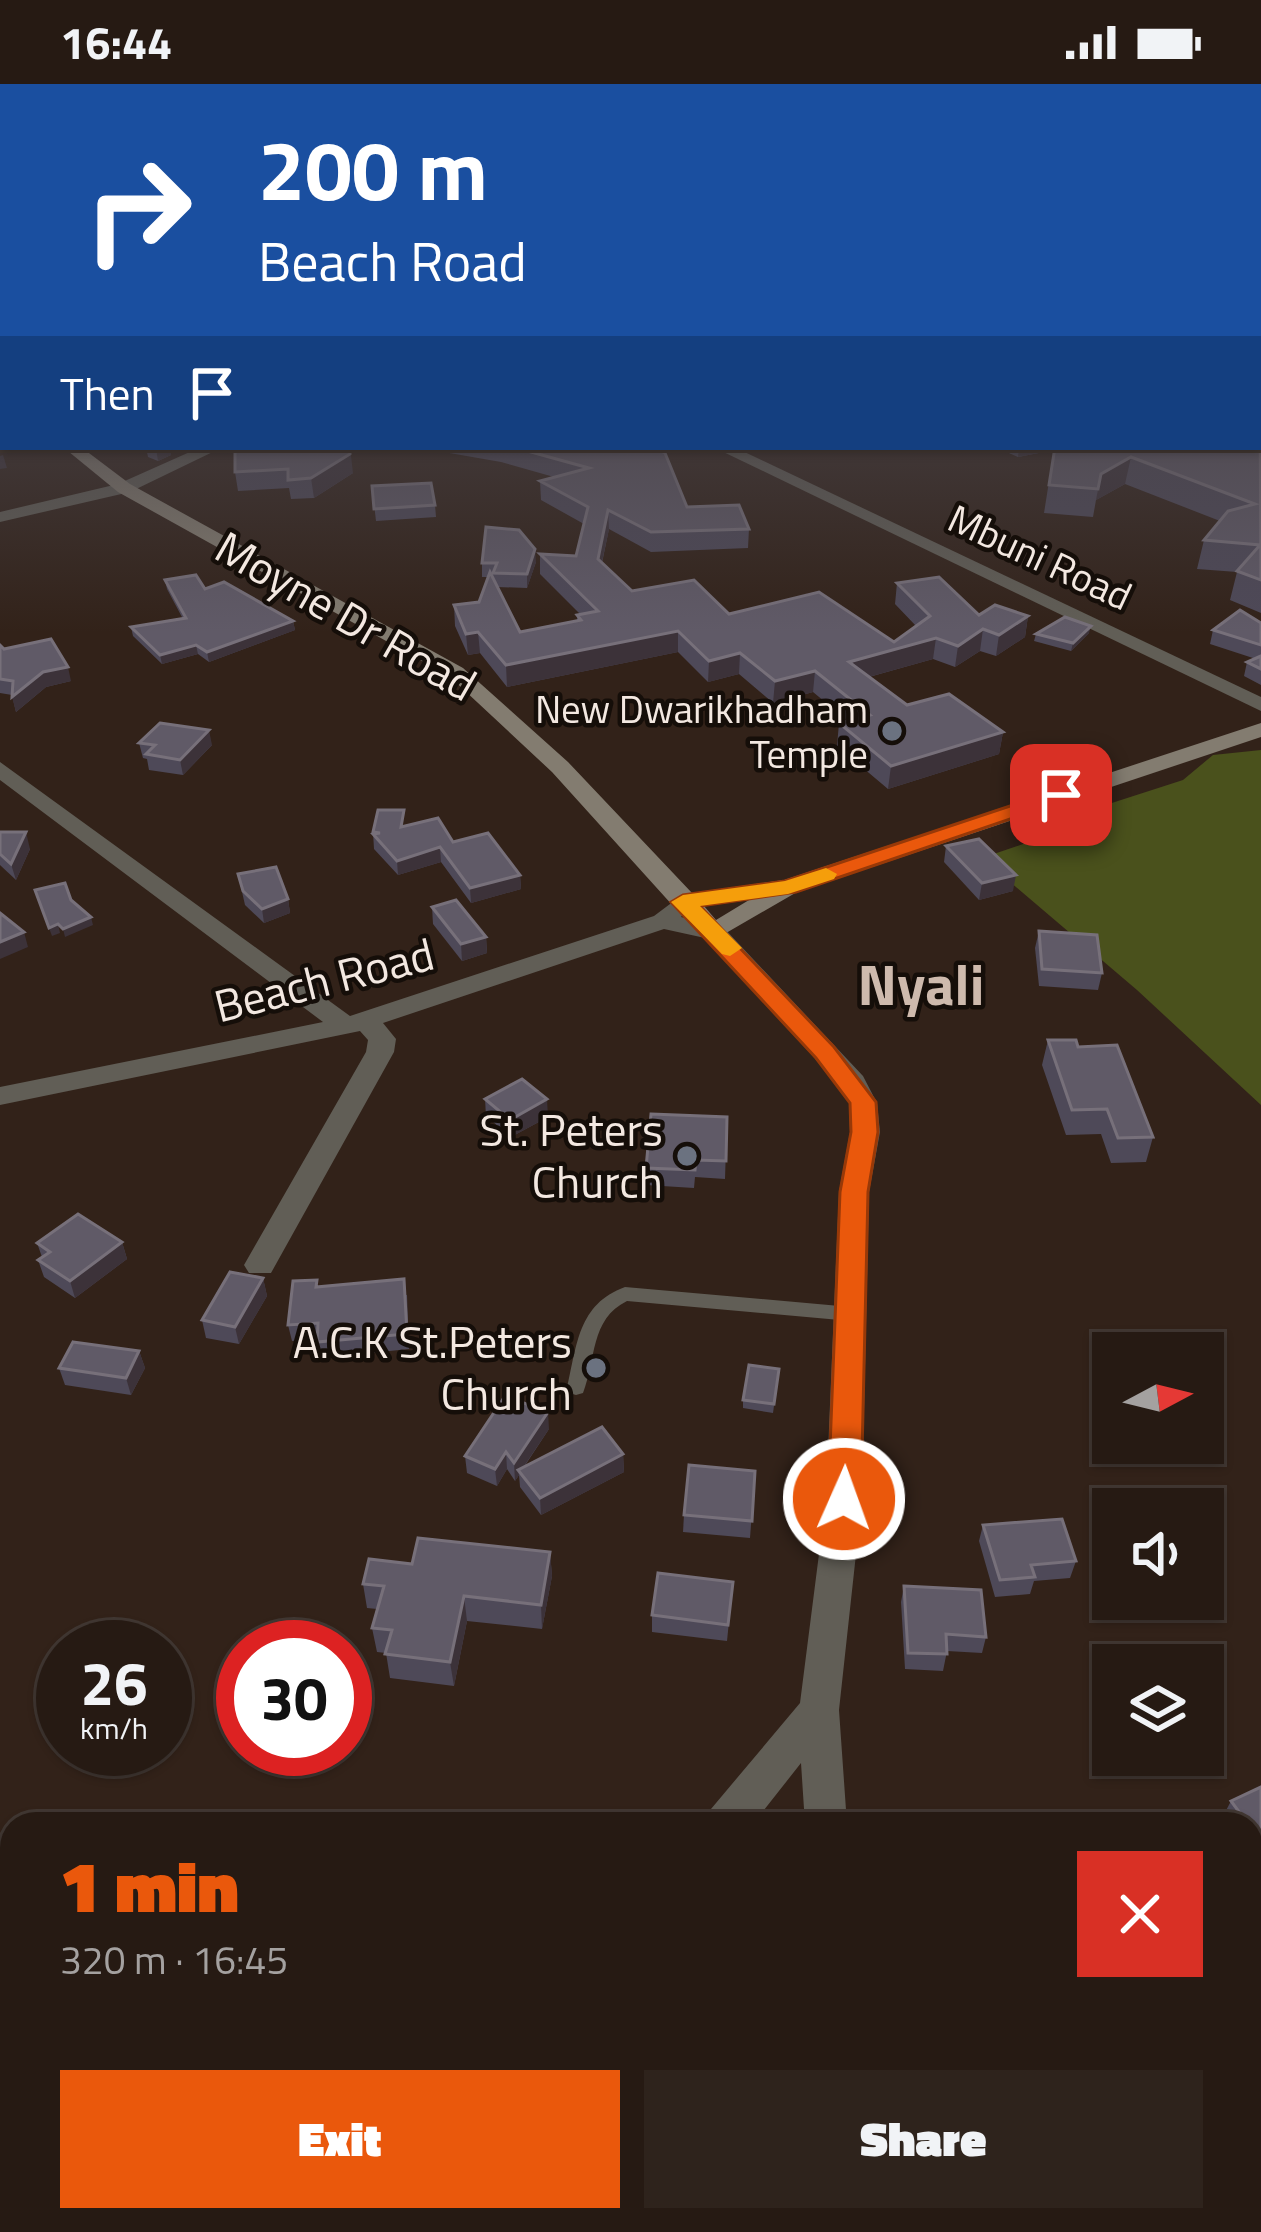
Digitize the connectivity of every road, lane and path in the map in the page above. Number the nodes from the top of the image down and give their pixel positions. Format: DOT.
graph roads {
  1 [pos="75,450"];
  2 [pos="208,450"];
  3 [pos="727,450"];
  4 [pos="124,488"];
  5 [pos="0,517"];
  6 [pos="1261,705"];
  7 [pos="1261,730"];
  8 [pos="0,769"];
  9 [pos="656,874"];
  10 [pos="788,887"];
  11 [pos="736,894"];
  12 [pos="673,911"];
  13 [pos="714,932"];
  14 [pos="356,1023"];
  15 [pos="0,1096"];
  16 [pos="260,1265"];
  17 [pos="850,1314"];
  18 [pos="576,1388"];
  19 [pos="819,1710"];
  20 [pos="736,1812"];
  21 [pos="825,1812"];
  1 -- 4 [label="main road, Moyne Dr Road"];
  2 -- 4 [label="street"];
  3 -- 6 [label="street, Mbuni Road"];
  4 -- 5 [label="street"];
  4 -- 9 [label="main road, Moyne Dr Road"];
  7 -- 10 [label="main road, Beach Road"];
  8 -- 14 [label="street"];
  9 -- 11 [label="main road"];
  9 -- 12 [label="main road, Moyne Dr Road"];
  10 -- 11 [label="main road, Beach Road"];
  10 -- 13 [label="main road, Beach Road"];
  11 -- 12 [label="main road, Beach Road"];
  12 -- 13 [label="street"];
  12 -- 14 [label="street, Beach Road"];
  13 -- 17 [label="street"];
  14 -- 15 [label="street, Beach Road"];
  14 -- 16 [label="street"];
  17 -- 18 [label="lane"];
  17 -- 19 [label="street"];
  19 -- 20 [label="street"];
  19 -- 21 [label="street"];
}
